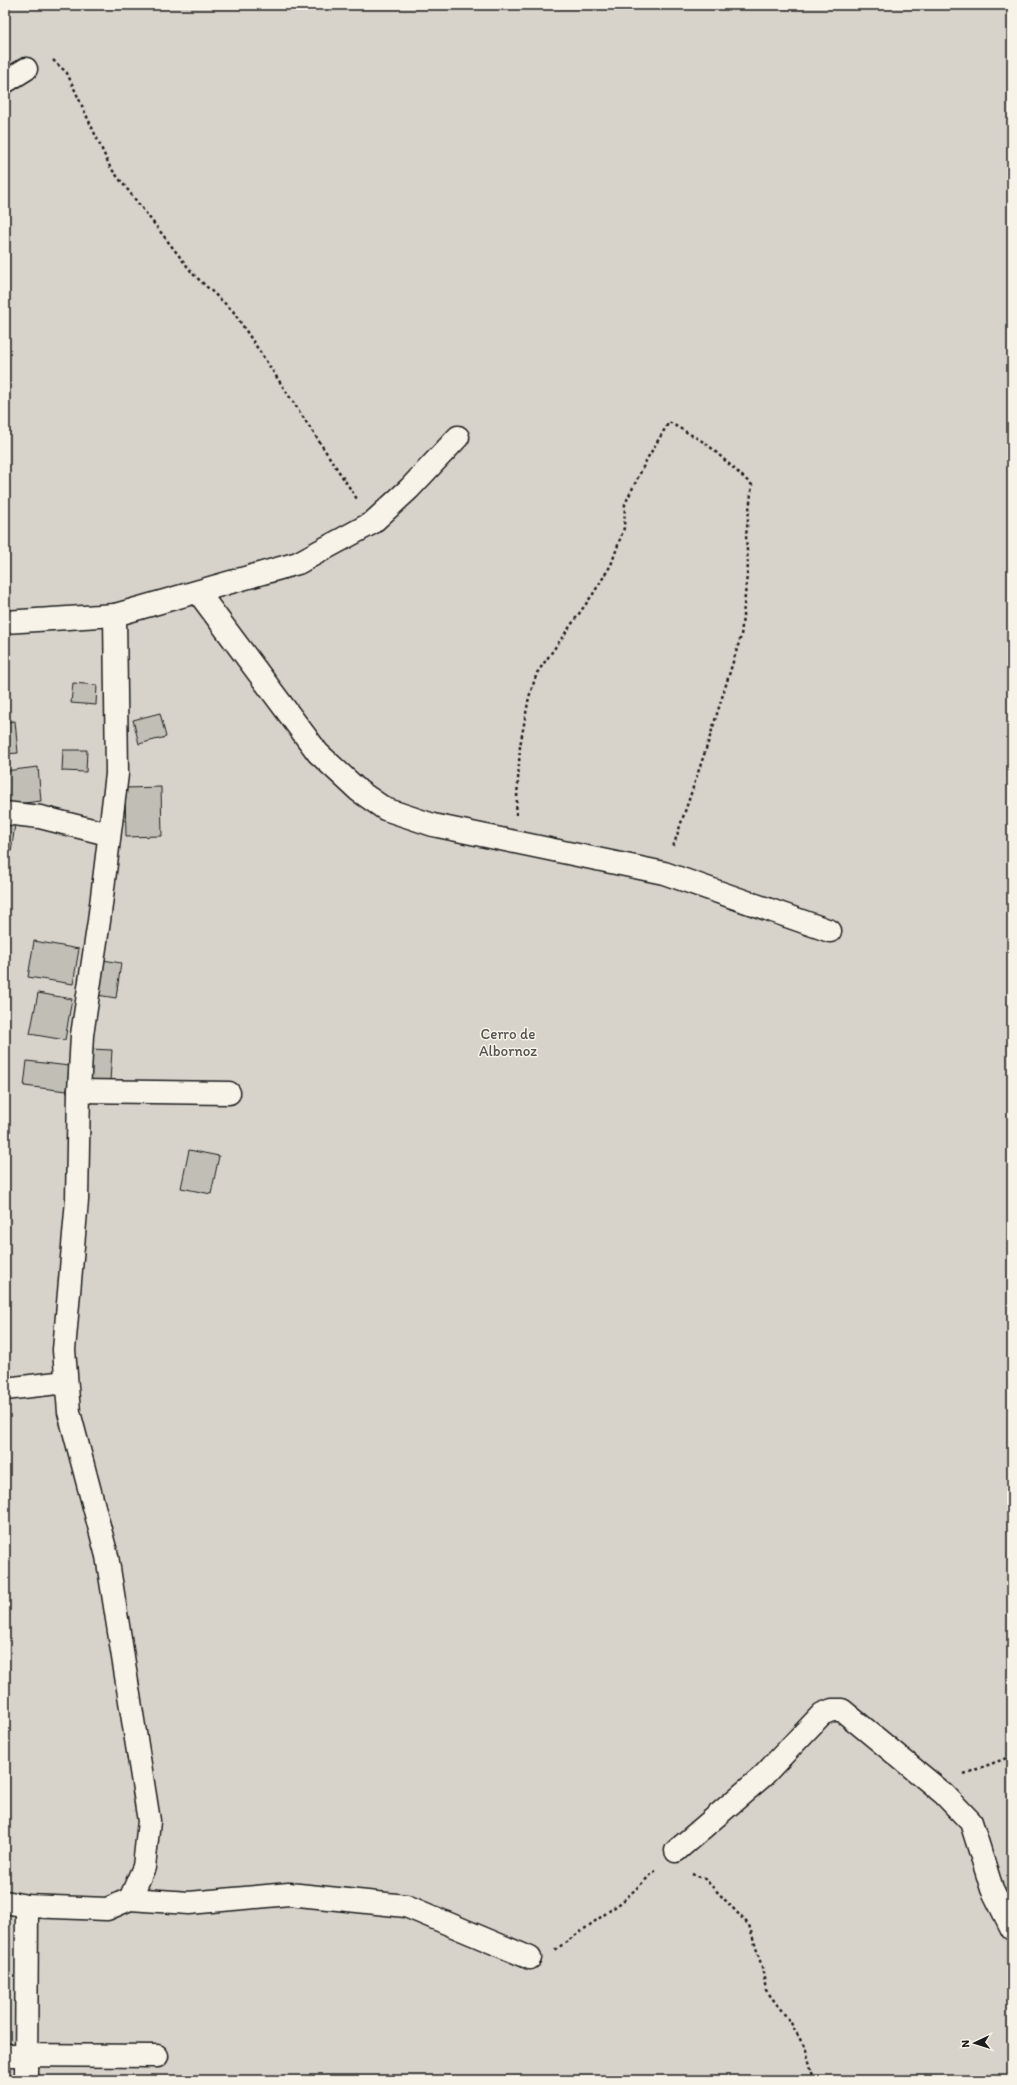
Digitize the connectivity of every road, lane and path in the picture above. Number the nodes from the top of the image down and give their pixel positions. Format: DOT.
graph roads {
  1 [pos="52,59"];
  2 [pos="26,69"];
  3 [pos="5,82"];
  4 [pos="458,437"];
  5 [pos="372,523"];
  6 [pos="198,592"];
  7 [pos="115,615"];
  8 [pos="5,622"];
  9 [pos="5,813"];
  10 [pos="108,834"];
  11 [pos="514,843"];
  12 [pos="664,873"];
  13 [pos="830,931"];
  14 [pos="79,1091"];
  15 [pos="229,1093"];
  16 [pos="66,1382"];
  17 [pos="5,1389"];
  18 [pos="1012,1756"];
  19 [pos="932,1785"];
  20 [pos="676,1851"];
  21 [pos="656,1871"];
  22 [pos="663,1871"];
  23 [pos="686,1873"];
  24 [pos="130,1899"];
  25 [pos="5,1902"];
  26 [pos="28,1906"];
  27 [pos="1012,1929"];
  28 [pos="530,1958"];
  29 [pos="15,2055"];
  30 [pos="157,2056"];
  31 [pos="26,2080"];
  32 [pos="814,2080"];
  1 -- 5 [label="path"];
  2 -- 3 [label="street"];
  4 -- 5 [label="street"];
  5 -- 6 [label="street"];
  6 -- 7 [label="street"];
  6 -- 11 [label="street"];
  7 -- 8 [label="street"];
  7 -- 10 [label="street"];
  9 -- 10 [label="street"];
  10 -- 14 [label="street"];
  11 -- 12 [label="street"];
  11 -- 12 [label="path"];
  12 -- 13 [label="street"];
  14 -- 15 [label="street"];
  14 -- 16 [label="street"];
  16 -- 17 [label="street"];
  16 -- 24 [label="street"];
  18 -- 19 [label="path"];
  19 -- 20 [label="street"];
  19 -- 27 [label="street"];
  20 -- 21 [label="path"];
  21 -- 22 [label="path"];
  21 -- 28 [label="path"];
  23 -- 32 [label="path"];
  24 -- 26 [label="street"];
  24 -- 28 [label="street"];
  25 -- 26 [label="street"];
  26 -- 29 [label="street"];
  29 -- 30 [label="street"];
  29 -- 31 [label="street"];
}
